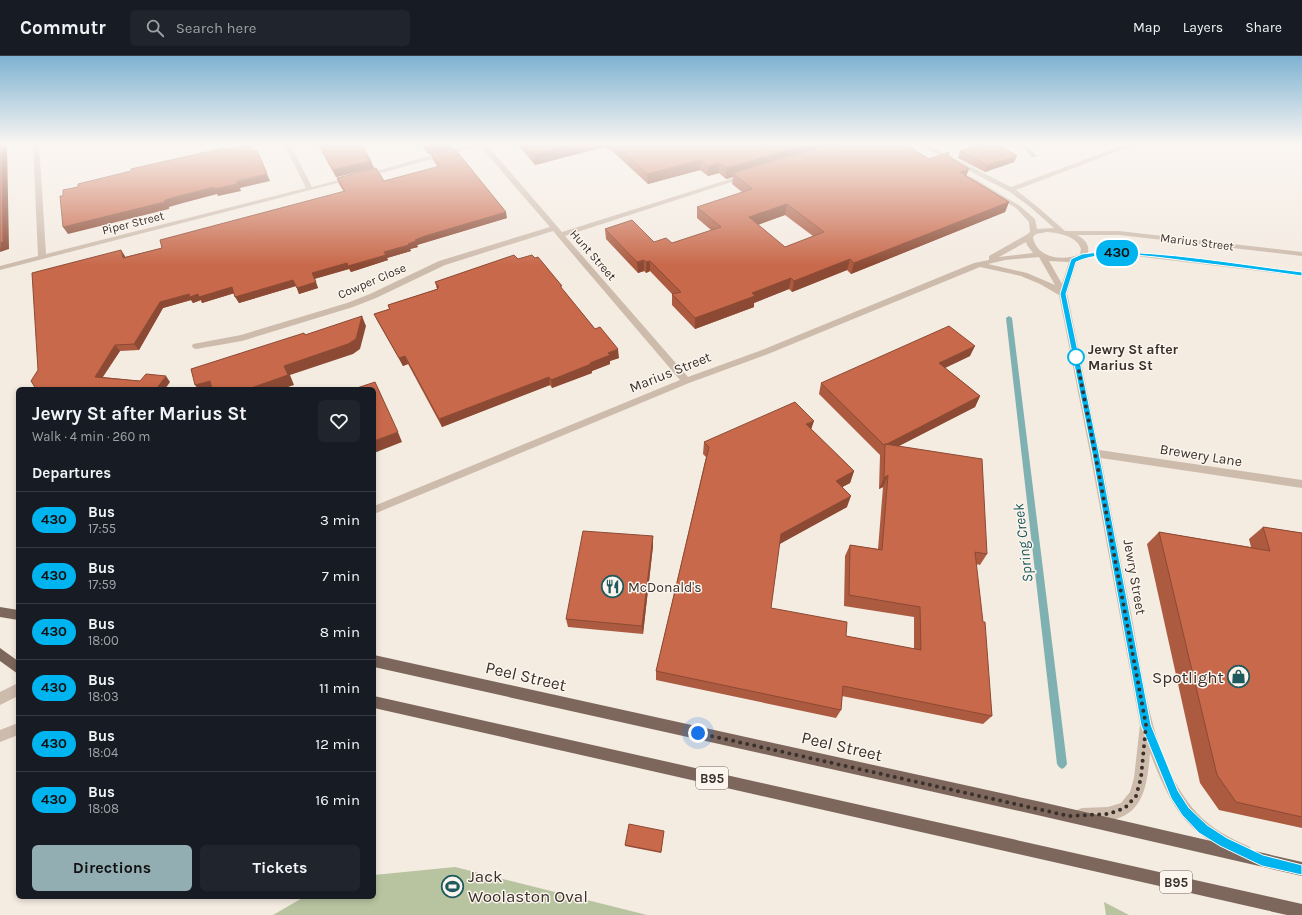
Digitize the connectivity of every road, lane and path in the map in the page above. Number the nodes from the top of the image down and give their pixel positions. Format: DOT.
graph roads {
  1 [pos="38,184"];
  2 [pos="307,184"];
  3 [pos="330,184"];
  4 [pos="516,184"];
  5 [pos="721,184"];
  6 [pos="980,184"];
  7 [pos="999,184"];
  8 [pos="1026,184"];
  9 [pos="310,189"];
  10 [pos="1010,190"];
  11 [pos="554,228"];
  12 [pos="1065,233"];
  13 [pos="560,235"];
  14 [pos="1032,235"];
  15 [pos="1302,254"];
  16 [pos="1042,255"];
  17 [pos="1084,255"];
  18 [pos="42,257"];
  19 [pos="1073,261"];
  20 [pos="978,265"];
  21 [pos="0,268"];
  22 [pos="1302,274"];
  23 [pos="1063,294"];
  24 [pos="196,346"];
  25 [pos="686,381"];
  26 [pos="1095,453"];
  27 [pos="1302,484"];
  28 [pos="376,509"];
  29 [pos="0,612"];
  30 [pos="16,616"];
  31 [pos="0,654"];
  32 [pos="376,661"];
  33 [pos="16,666"];
  34 [pos="16,689"];
  35 [pos="0,699"];
  36 [pos="376,702"];
  37 [pos="1146,725"];
  38 [pos="16,730"];
  39 [pos="0,736"];
  40 [pos="1069,816"];
  41 [pos="1262,860"];
  42 [pos="1302,869"];
  43 [pos="1302,911"];
  1 -- 18 [label="street"];
  2 -- 9 [label="street"];
  3 -- 9 [label="street, Piper Street"];
  4 -- 11 [label="street, Hunt Street"];
  5 -- 13 [label="street"];
  6 -- 14 [label="street, Jewry Street"];
  7 -- 10 [label="street"];
  8 -- 10 [label="street"];
  9 -- 18 [label="street, Piper Street"];
  10 -- 12 [label="street"];
  11 -- 13 [label="street, Hunt Street"];
  11 -- 24 [label="street, Cowper Close"];
  12 -- 14 [label="street, Marius Street"];
  12 -- 15 [label="street, Marius Street"];
  12 -- 17 [label="street"];
  13 -- 25 [label="street, Hunt Street"];
  14 -- 16 [label="street, Jewry Street"];
  14 -- 20 [label="street, Marius Street"];
  16 -- 19 [label="street, Marius Street"];
  16 -- 20 [label="street, Marius Street"];
  16 -- 23 [label="street, Jewry Street"];
  17 -- 19 [label="street"];
  17 -- 22 [label="street, Marius Street"];
  18 -- 21 [label="street, Piper Street"];
  19 -- 23 [label="street, Jewry Street"];
  20 -- 23 [label="street"];
  20 -- 25 [label="street, Marius Street"];
  23 -- 26 [label="street, Jewry Street"];
  25 -- 28 [label="street, Marius Street"];
  26 -- 27 [label="street, Brewery Lane"];
  26 -- 37 [label="street, Jewry Street"];
  29 -- 30 [label="main road"];
  31 -- 33 [label="main road"];
  32 -- 40 [label="main road, Peel Street"];
  34 -- 35 [label="street"];
  36 -- 43 [label="main road, B95"];
  37 -- 40 [label="street, Jewry Street"];
  37 -- 41 [label="street"];
  38 -- 39 [label="street"];
  40 -- 41 [label="main road, Peel Street"];
  41 -- 42 [label="main road, Peel Street"];
}
